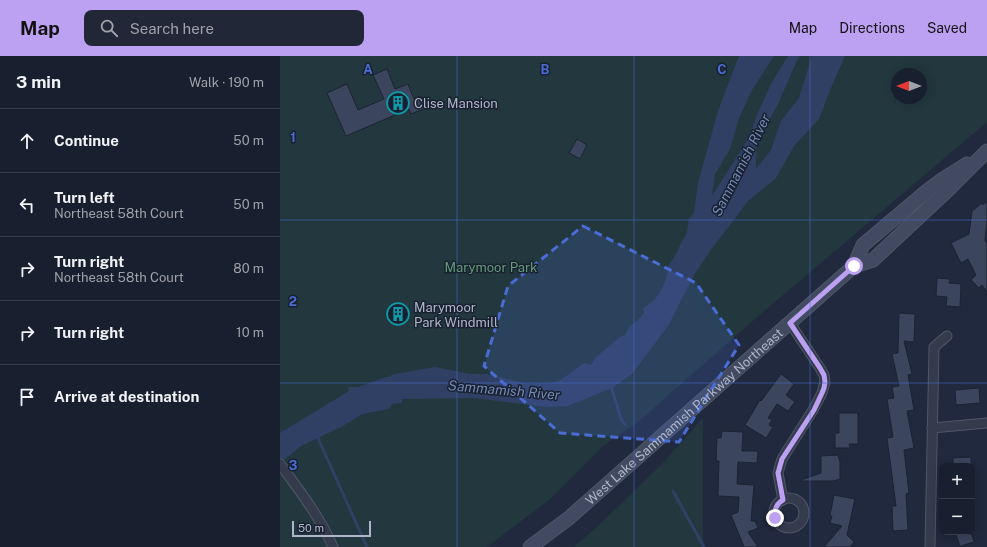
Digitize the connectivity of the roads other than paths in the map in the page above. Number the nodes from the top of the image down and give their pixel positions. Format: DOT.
graph roads {
  1 [pos="986,152"];
  2 [pos="854,266"];
  3 [pos="790,323"];
  4 [pos="947,336"];
  5 [pos="987,423"];
  6 [pos="932,428"];
  7 [pos="280,464"];
  8 [pos="783,500"];
  9 [pos="333,547"];
  10 [pos="530,547"];
  11 [pos="930,547"];
  1 -- 2 [label="main road, West Lake Sammamish Parkway Northeast"];
  1 -- 2 [label="main road, West Lake Sammamish Parkway Northeast"];
  2 -- 3 [label="main road, West Lake Sammamish Parkway Northeast"];
  3 -- 8 [label="street"];
  3 -- 10 [label="main road, West Lake Sammamish Parkway Northeast"];
  4 -- 6 [label="street"];
  5 -- 6 [label="street"];
  6 -- 11 [label="street"];
  7 -- 9 [label="street"];
}
